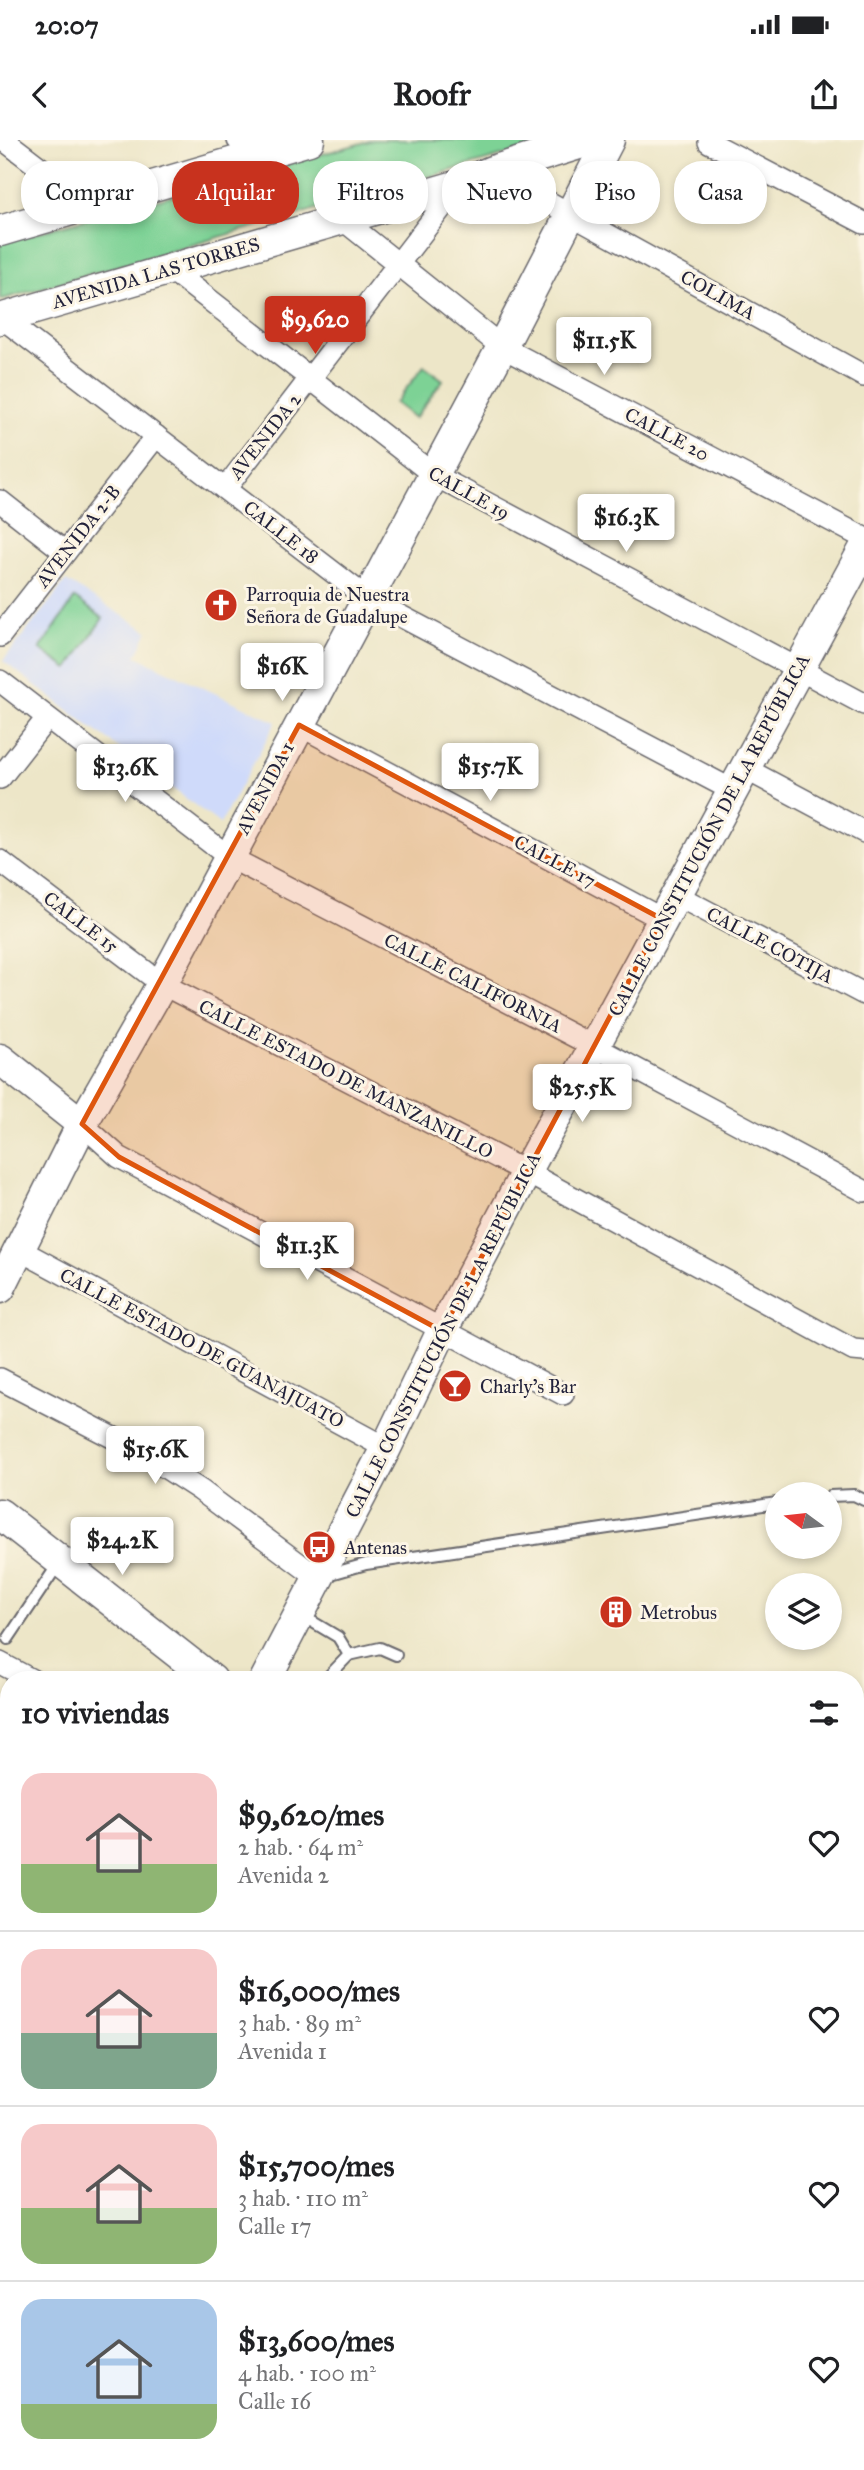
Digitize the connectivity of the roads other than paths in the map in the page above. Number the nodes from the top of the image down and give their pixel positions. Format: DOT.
graph roads {
  1 [pos="4,140"];
  2 [pos="309,140"];
  3 [pos="592,140"];
  4 [pos="609,140"];
  5 [pos="709,142"];
  6 [pos="248,148"];
  7 [pos="31,161"];
  8 [pos="524,161"];
  9 [pos="598,161"];
  10 [pos="158,180"];
  11 [pos="442,207"];
  12 [pos="570,217"];
  13 [pos="864,223"];
  14 [pos="21,224"];
  15 [pos="325,224"];
  16 [pos="348,224"];
  17 [pos="587,224"];
  18 [pos="0,230"];
  19 [pos="398,265"];
  20 [pos="170,269"];
  21 [pos="1,318"];
  22 [pos="502,348"];
  23 [pos="864,376"];
  24 [pos="310,379"];
  25 [pos="156,436"];
  26 [pos="434,475"];
  27 [pos="225,489"];
  28 [pos="0,500"];
  29 [pos="864,538"];
  30 [pos="864,549"];
  31 [pos="65,552"];
  32 [pos="368,599"];
  33 [pos="0,636"];
  34 [pos="798,669"];
  35 [pos="0,681"];
  36 [pos="864,704"];
  37 [pos="47,718"];
  38 [pos="299,725"];
  39 [pos="0,778"];
  40 [pos="738,779"];
  41 [pos="864,832"];
  42 [pos="229,857"];
  43 [pos="0,861"];
  44 [pos="669,907"];
  45 [pos="162,984"];
  46 [pos="864,994"];
  47 [pos="595,1047"];
  48 [pos="0,1059"];
  49 [pos="82,1124"];
  50 [pos="526,1171"];
  51 [pos="864,1191"];
  52 [pos="18,1249"];
  53 [pos="0,1288"];
  54 [pos="442,1331"];
  55 [pos="864,1351"];
  56 [pos="0,1379"];
  57 [pos="563,1394"];
  58 [pos="386,1448"];
  59 [pos="842,1496"];
  60 [pos="864,1500"];
  61 [pos="765,1505"];
  62 [pos="0,1514"];
  63 [pos="60,1561"];
  64 [pos="318,1578"];
  65 [pos="300,1614"];
  66 [pos="8,1639"];
  67 [pos="349,1654"];
  68 [pos="396,1655"];
  69 [pos="201,1671"];
  70 [pos="270,1671"];
  71 [pos="333,1671"];
  1 -- 7 [label="street"];
  2 -- 6 [label="street"];
  3 -- 8 [label="street, AVENIDA LAS TORRES"];
  4 -- 9 [label="street, AVENIDA 1"];
  5 -- 13 [label="street"];
  6 -- 10 [label="street"];
  11 -- 19 [label="street, AVENIDA 2"];
  12 -- 22 [label="street, AVENIDA 1"];
  14 -- 18 [label="street"];
  15 -- 20 [label="street, AVENIDA LAS TORRES"];
  16 -- 19 [label="street, CALLE 20"];
  17 -- 23 [label="street, COLIMA"];
  19 -- 22 [label="street, CALLE 20"];
  19 -- 24 [label="street, AVENIDA 2"];
  20 -- 21 [label="street, AVENIDA LAS TORRES"];
  20 -- 24 [label="street, CALLE 19"];
  21 -- 25 [label="street, CALLE 18"];
  22 -- 26 [label="street, AVENIDA 1"];
  22 -- 29 [label="street, CALLE 20"];
  24 -- 26 [label="street, CALLE 19"];
  24 -- 27 [label="street, AVENIDA 2"];
  25 -- 27 [label="street, CALLE 18"];
  25 -- 31 [label="street, AVENIDA 2-B"];
  26 -- 32 [label="street, AVENIDA 1"];
  26 -- 34 [label="street, CALLE 19"];
  27 -- 32 [label="street, CALLE 18"];
  28 -- 31 [label="street"];
  30 -- 34 [label="street, CALLE CONSTITUCIÓN DE LA REPÚBLICA"];
  31 -- 33 [label="street, AVENIDA 2-B"];
  32 -- 38 [label="street, AVENIDA 1"];
  32 -- 40 [label="street, CALLE 18"];
  34 -- 36 [label="street, CALLE 19"];
  34 -- 40 [label="street, CALLE CONSTITUCIÓN DE LA REPÚBLICA"];
  35 -- 37 [label="street, CALLE CALIFORNIA"];
  37 -- 39 [label="street"];
  37 -- 42 [label="street, CALLE CALIFORNIA"];
  38 -- 42 [label="street, AVENIDA 1"];
  38 -- 44 [label="street, CALLE 17"];
  40 -- 41 [label="street, CALLE 18"];
  40 -- 44 [label="street, CALLE CONSTITUCIÓN DE LA REPÚBLICA"];
  42 -- 45 [label="street, AVENIDA 1"];
  42 -- 47 [label="street, CALLE CALIFORNIA"];
  43 -- 45 [label="street, CALLE 15"];
  44 -- 46 [label="street, CALLE COTIJA"];
  44 -- 47 [label="street, CALLE CONSTITUCIÓN DE LA REPÚBLICA"];
  45 -- 49 [label="street, AVENIDA 1"];
  45 -- 50 [label="street, CALLE ESTADO DE MANZANILLO"];
  47 -- 50 [label="street, CALLE CONSTITUCIÓN DE LA REPÚBLICA"];
  47 -- 51 [label="street, CALLE CALIFORNIA"];
  48 -- 49 [label="street"];
  49 -- 52 [label="street, AVENIDA 1"];
  49 -- 54 [label="street"];
  50 -- 54 [label="street, CALLE CONSTITUCIÓN DE LA REPÚBLICA"];
  50 -- 55 [label="street, CALLE ESTADO DE MANZANILLO"];
  52 -- 53 [label="street, AVENIDA 1"];
  52 -- 58 [label="street, CALLE ESTADO DE GUANAJUATO"];
  54 -- 57 [label="street"];
  54 -- 58 [label="street, CALLE CONSTITUCIÓN DE LA REPÚBLICA"];
  56 -- 64 [label="street"];
  58 -- 64 [label="street, CALLE CONSTITUCIÓN DE LA REPÚBLICA"];
  59 -- 60 [label="lane"];
  61 -- 64 [label="lane"];
  62 -- 63 [label="street"];
  63 -- 66 [label="lane"];
  63 -- 69 [label="street"];
  64 -- 65 [label="street, CALLE CONSTITUCIÓN DE LA REPÚBLICA"];
  65 -- 67 [label="lane"];
  65 -- 70 [label="street, CALLE CONSTITUCIÓN DE LA REPÚBLICA"];
  67 -- 68 [label="lane"];
  67 -- 71 [label="lane"];
}
